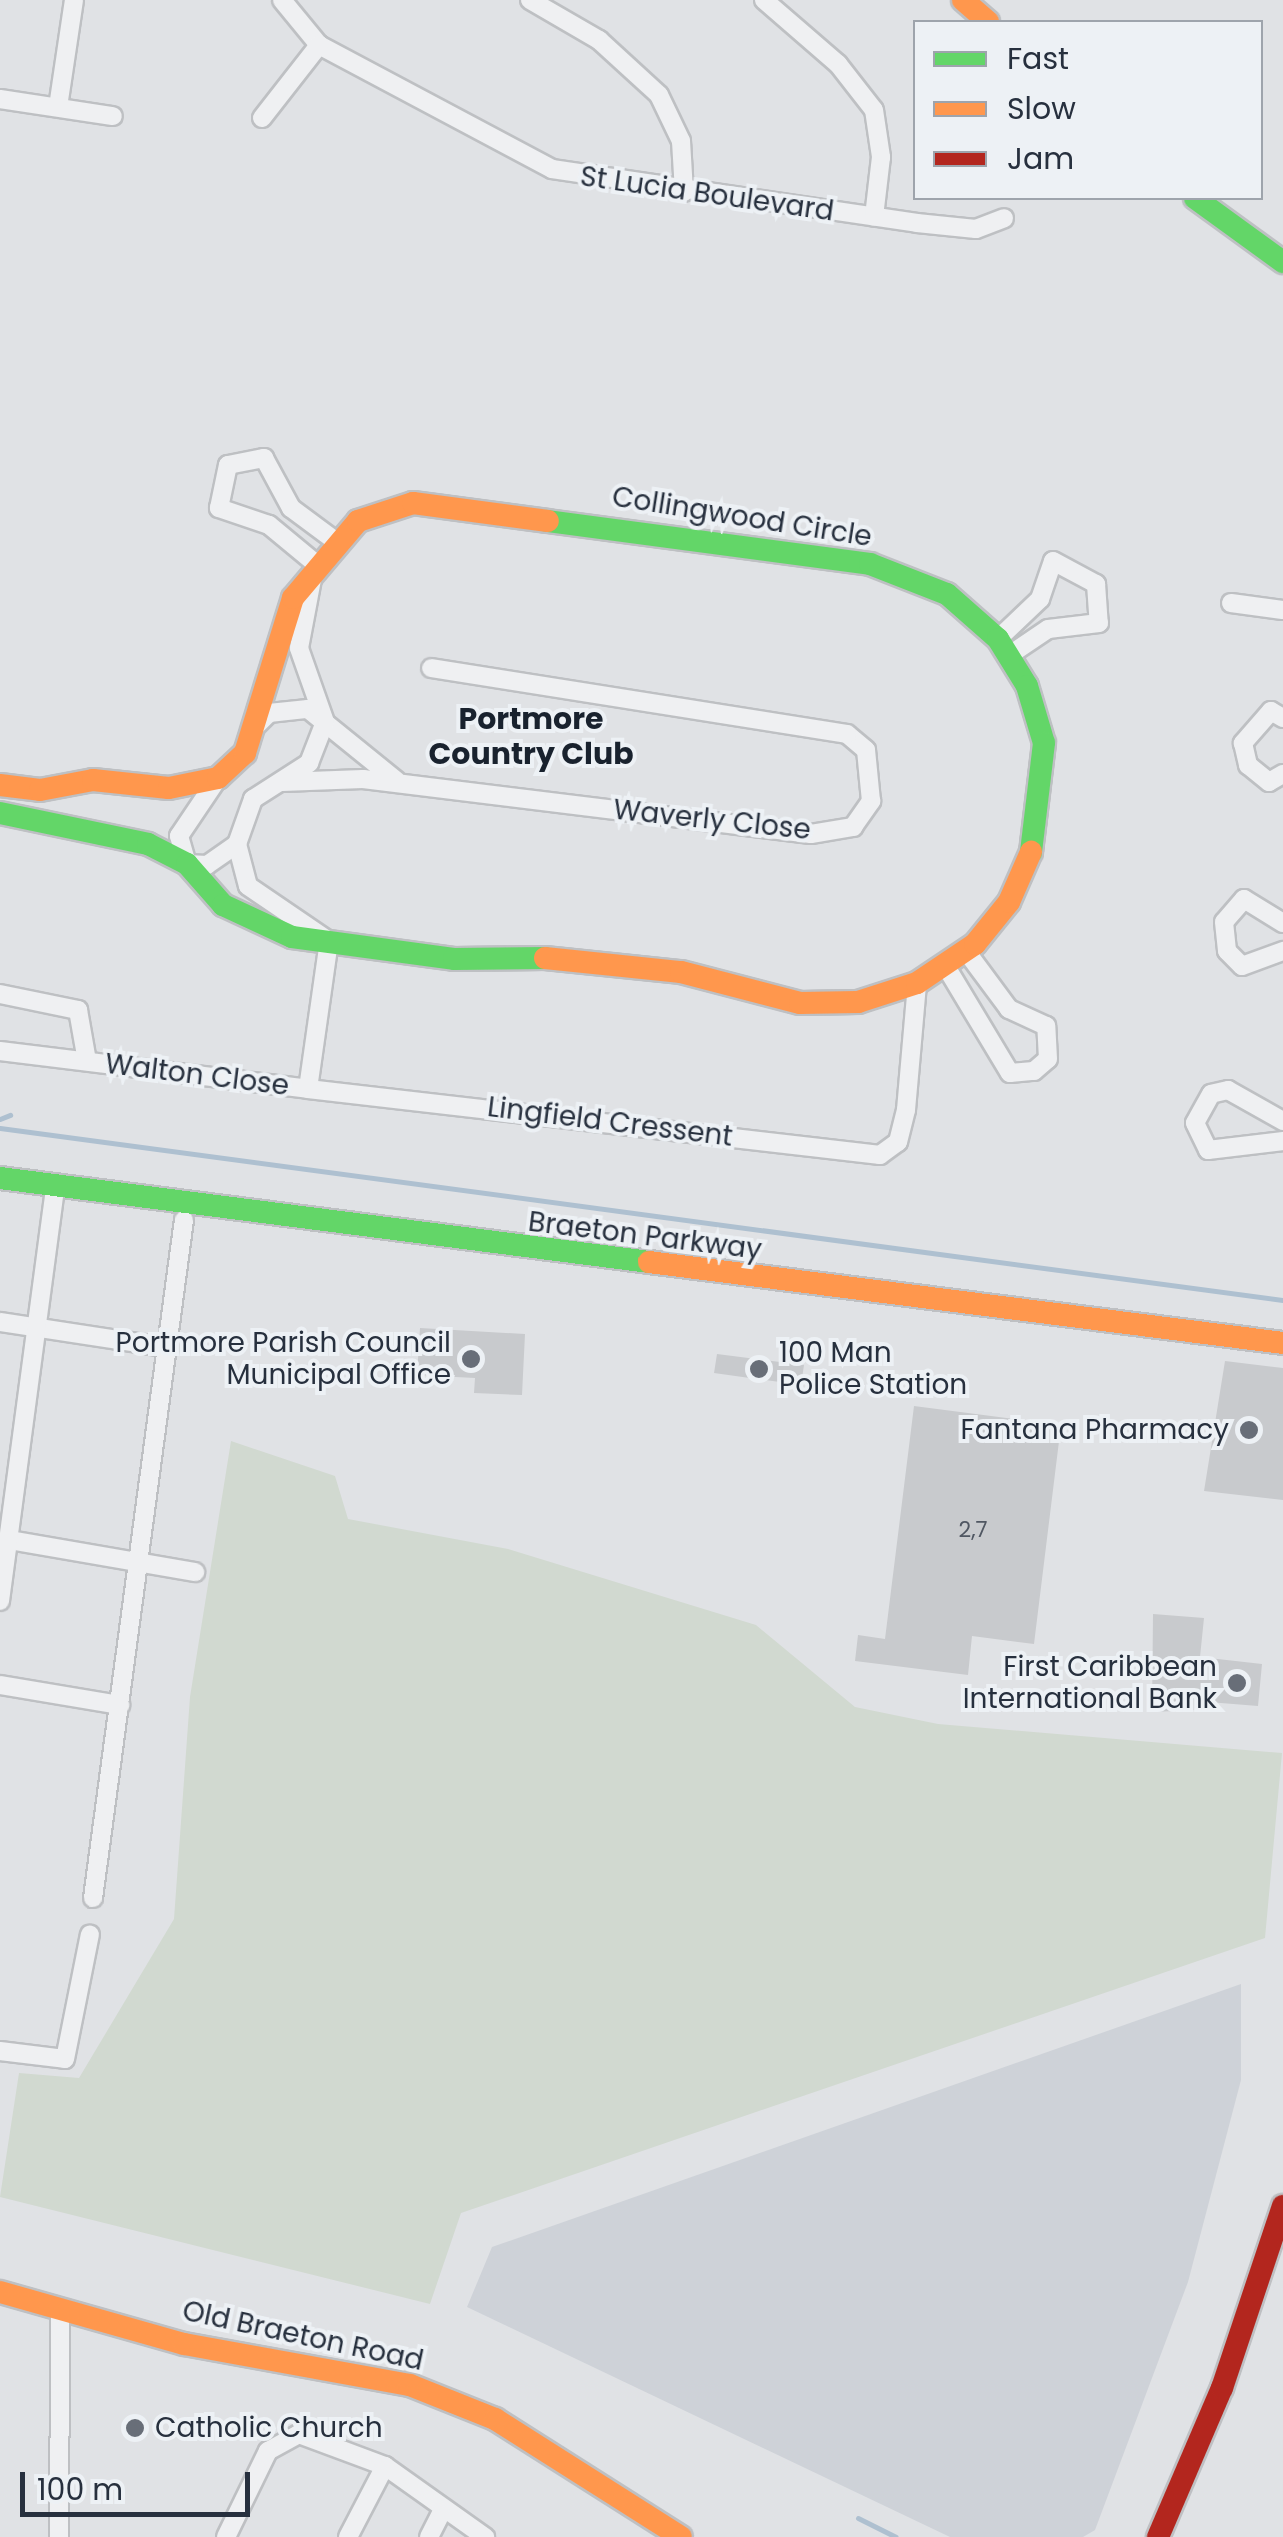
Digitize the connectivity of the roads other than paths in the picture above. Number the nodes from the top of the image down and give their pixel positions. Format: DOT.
graph roads {
  1 [pos="74,0"];
  2 [pos="282,0"];
  3 [pos="530,0"];
  4 [pos="764,0"];
  5 [pos="963,0"];
  6 [pos="986,20"];
  7 [pos="318,45"];
  8 [pos="0,98"];
  9 [pos="58,107"];
  10 [pos="113,116"];
  11 [pos="262,118"];
  12 [pos="684,192"];
  13 [pos="1198,200"];
  14 [pos="874,217"];
  15 [pos="1004,218"];
  16 [pos="1283,262"];
  17 [pos="338,542"];
  18 [pos="316,563"];
  19 [pos="1231,603"];
  20 [pos="1283,610"];
  21 [pos="1003,647"];
  22 [pos="431,668"];
  23 [pos="1283,718"];
  24 [pos="325,722"];
  25 [pos="250,731"];
  26 [pos="1283,774"];
  27 [pos="218,778"];
  28 [pos="282,782"];
  29 [pos="402,784"];
  30 [pos="0,786"];
  31 [pos="0,814"];
  32 [pos="237,844"];
  33 [pos="188,864"];
  34 [pos="1283,923"];
  35 [pos="329,941"];
  36 [pos="966,950"];
  37 [pos="1283,952"];
  38 [pos="945,964"];
  39 [pos="916,984"];
  40 [pos="0,994"];
  41 [pos="0,1051"];
  42 [pos="87,1062"];
  43 [pos="308,1088"];
  44 [pos="1283,1121"];
  45 [pos="1283,1141"];
  46 [pos="0,1178"];
  47 [pos="55,1187"];
  48 [pos="184,1220"];
  49 [pos="0,1322"];
  50 [pos="35,1326"];
  51 [pos="1283,1344"];
  52 [pos="169,1348"];
  53 [pos="5,1528"];
  54 [pos="141,1562"];
  55 [pos="195,1572"];
  56 [pos="0,1600"];
  57 [pos="0,1685"];
  58 [pos="120,1704"];
  59 [pos="94,1898"];
  60 [pos="90,1934"];
  61 [pos="0,2052"];
  62 [pos="1283,2206"];
  63 [pos="0,2292"];
  64 [pos="60,2308"];
  65 [pos="385,2466"];
  66 [pos="443,2509"];
  67 [pos="59,2537"];
  68 [pos="226,2537"];
  69 [pos="348,2537"];
  70 [pos="429,2537"];
  71 [pos="485,2537"];
  72 [pos="681,2537"];
  73 [pos="1158,2537"];
  1 -- 9 [label="street"];
  2 -- 7 [label="street, St Lucia Boulevard"];
  3 -- 12 [label="street"];
  4 -- 14 [label="street"];
  5 -- 6 [label="street"];
  7 -- 11 [label="street"];
  7 -- 12 [label="street, St Lucia Boulevard"];
  8 -- 9 [label="street"];
  9 -- 10 [label="street"];
  12 -- 14 [label="street, St Lucia Boulevard"];
  13 -- 16 [label="street"];
  14 -- 15 [label="street, St Lucia Boulevard"];
  17 -- 18 [label="street, Collingwood Circle"];
  17 -- 18 [label="street"];
  17 -- 21 [label="street, Collingwood Circle"];
  18 -- 24 [label="street"];
  18 -- 25 [label="street, Collingwood Circle"];
  19 -- 20 [label="street"];
  21 -- 21 [label="street"];
  21 -- 36 [label="street, Collingwood Circle"];
  22 -- 29 [label="street, Waverly Close"];
  23 -- 26 [label="street"];
  24 -- 25 [label="street"];
  24 -- 28 [label="street"];
  24 -- 29 [label="street"];
  25 -- 27 [label="street, Collingwood Circle"];
  27 -- 30 [label="street"];
  27 -- 33 [label="street"];
  28 -- 29 [label="street, Waverly Close"];
  28 -- 32 [label="street"];
  31 -- 33 [label="street, Collingwood Circle"];
  32 -- 33 [label="street"];
  32 -- 35 [label="street, Collingwood Circle"];
  33 -- 35 [label="street, Collingwood Circle"];
  34 -- 37 [label="street"];
  35 -- 39 [label="street, Collingwood Circle"];
  35 -- 43 [label="street"];
  36 -- 38 [label="street, Collingwood Circle"];
  36 -- 38 [label="street"];
  38 -- 39 [label="street, Collingwood Circle"];
  39 -- 43 [label="street, Lingfield Cressent"];
  40 -- 42 [label="street, Walton Close"];
  41 -- 42 [label="street, Walton Close"];
  42 -- 43 [label="street, Walton Close"];
  44 -- 45 [label="street"];
  46 -- 47 [label="street, Braeton Parkway"];
  47 -- 50 [label="street"];
  47 -- 51 [label="street, Braeton Parkway"];
  48 -- 52 [label="street"];
  49 -- 50 [label="street"];
  50 -- 52 [label="street"];
  50 -- 53 [label="street"];
  52 -- 54 [label="street"];
  53 -- 54 [label="street"];
  53 -- 56 [label="street"];
  54 -- 55 [label="street"];
  54 -- 58 [label="street"];
  57 -- 58 [label="street"];
  58 -- 59 [label="street"];
  60 -- 61 [label="street"];
  62 -- 73 [label="street"];
  63 -- 64 [label="street, Old Braeton Road"];
  64 -- 67 [label="street"];
  64 -- 72 [label="street, Old Braeton Road"];
  65 -- 66 [label="street"];
  65 -- 68 [label="street"];
  65 -- 69 [label="street"];
  66 -- 70 [label="street"];
  66 -- 71 [label="street"];
}
